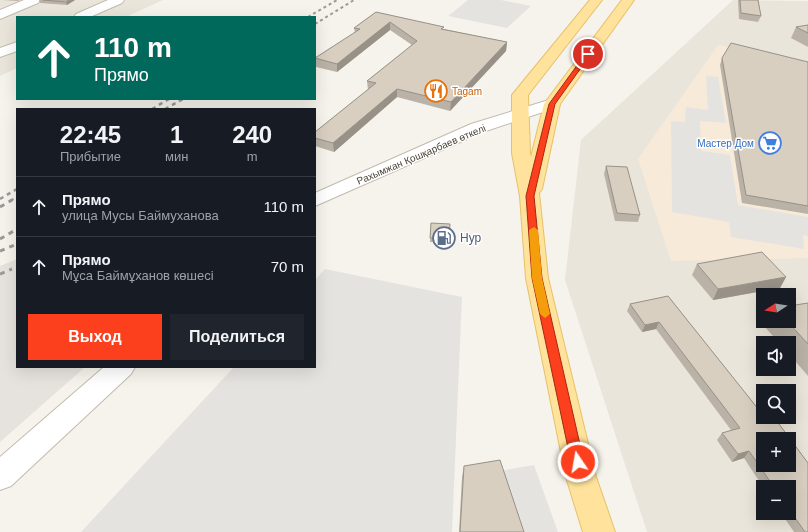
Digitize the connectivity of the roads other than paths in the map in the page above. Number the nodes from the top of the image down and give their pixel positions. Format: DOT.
graph roads {
  1 [pos="34,0"];
  2 [pos="118,0"];
  3 [pos="596,0"];
  4 [pos="628,0"];
  5 [pos="0,15"];
  6 [pos="82,16"];
  7 [pos="16,46"];
  8 [pos="0,53"];
  9 [pos="520,95"];
  10 [pos="552,104"];
  11 [pos="520,114"];
  12 [pos="477,128"];
  13 [pos="522,140"];
  14 [pos="530,196"];
  15 [pos="316,200"];
  16 [pos="121,368"];
  17 [pos="0,476"];
  18 [pos="599,532"];
  1 -- 5 [label="street"];
  2 -- 6 [label="street"];
  3 -- 9 [label="main road"];
  4 -- 10 [label="main road"];
  7 -- 8 [label="street"];
  9 -- 11 [label="main road"];
  9 -- 12 [label="street"];
  10 -- 11 [label="street, Рахымжан Қошқарбаев өткелі"];
  10 -- 14 [label="main road"];
  11 -- 12 [label="street, Рахымжан Қошқарбаев өткелі"];
  11 -- 13 [label="main road"];
  12 -- 13 [label="street"];
  12 -- 15 [label="street, Рахымжан Қошқарбаев өткелі"];
  13 -- 14 [label="main road"];
  14 -- 18 [label="main road"];
  16 -- 17 [label="street"];
}
